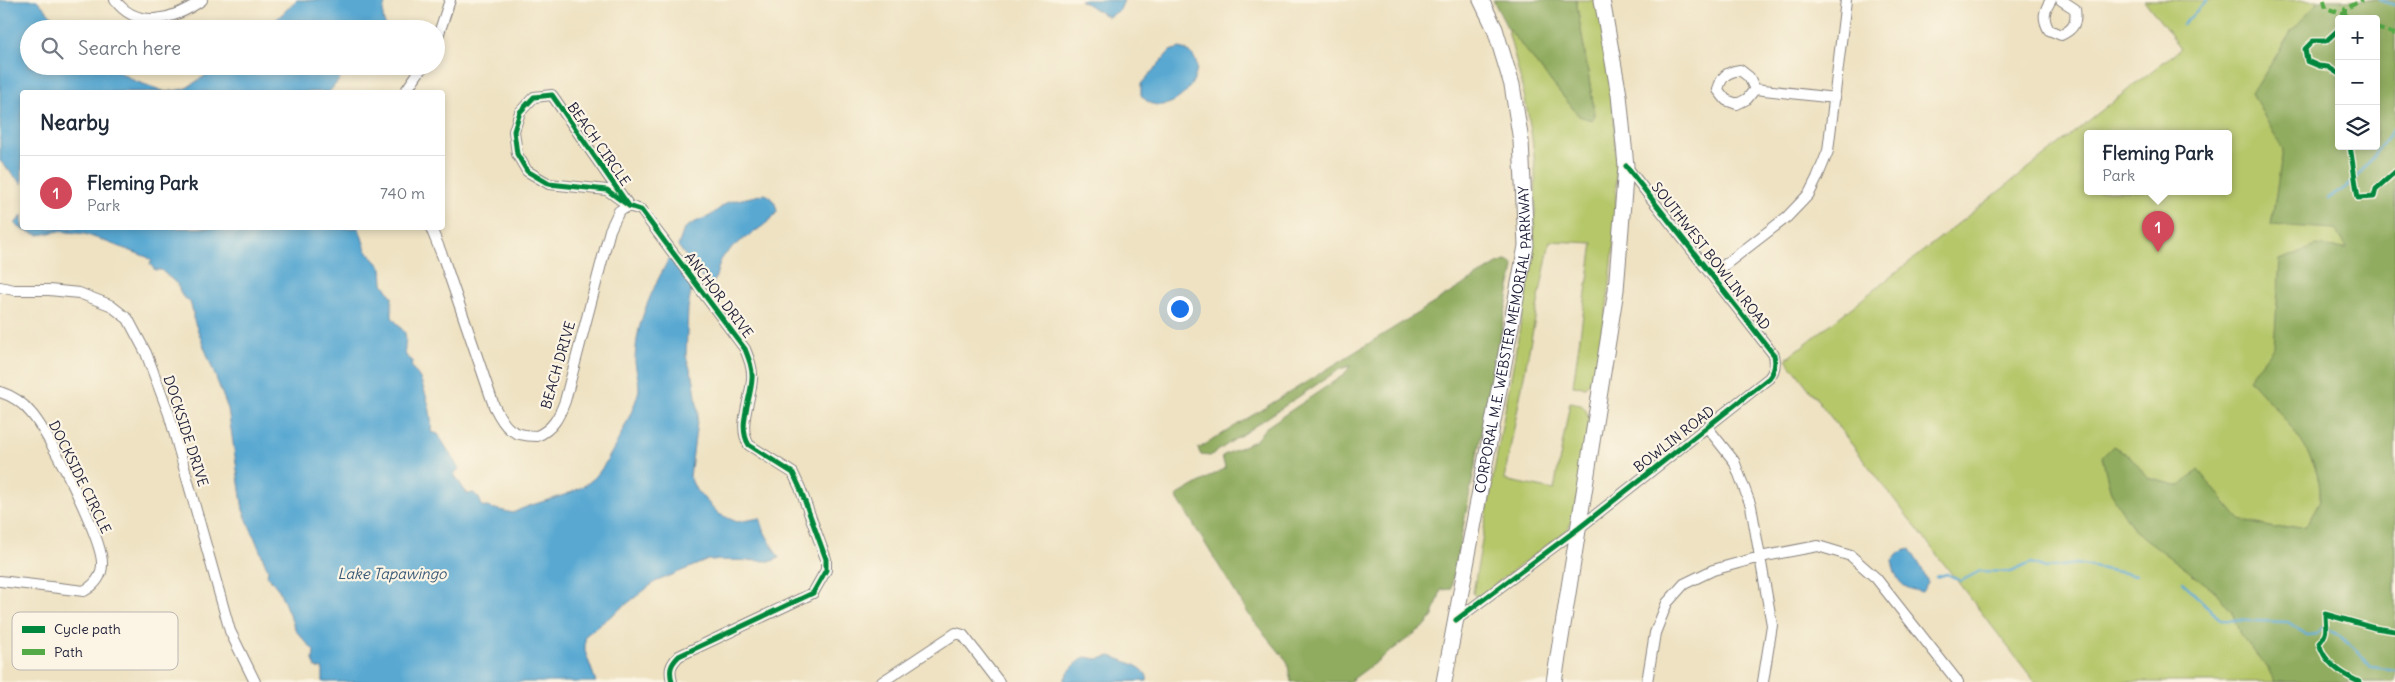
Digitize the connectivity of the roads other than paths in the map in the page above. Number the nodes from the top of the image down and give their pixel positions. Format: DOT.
graph roads {
  1 [pos="115,0"];
  2 [pos="202,0"];
  3 [pos="450,0"];
  4 [pos="1481,0"];
  5 [pos="1602,0"];
  6 [pos="1846,0"];
  7 [pos="2052,0"];
  8 [pos="2061,0"];
  9 [pos="443,20"];
  10 [pos="417,75"];
  11 [pos="1755,89"];
  12 [pos="406,90"];
  13 [pos="1834,98"];
  14 [pos="1626,166"];
  15 [pos="629,206"];
  16 [pos="432,230"];
  17 [pos="1712,274"];
  18 [pos="0,287"];
  19 [pos="1776,362"];
  20 [pos="0,392"];
  21 [pos="1707,427"];
  22 [pos="1579,528"];
  23 [pos="1760,556"];
  24 [pos="0,582"];
  25 [pos="1456,620"];
  26 [pos="255,682"];
  27 [pos="672,682"];
  28 [pos="882,682"];
  29 [pos="1000,682"];
  30 [pos="1444,682"];
  31 [pos="1554,682"];
  32 [pos="1647,682"];
  33 [pos="1763,682"];
  34 [pos="1958,682"];
  1 -- 2 [label="street"];
  3 -- 9 [label="street"];
  4 -- 25 [label="main road, CORPORAL M.E. WEBSTER MEMORIAL PARKWAY"];
  5 -- 14 [label="main road"];
  6 -- 13 [label="street"];
  7 -- 8 [label="street"];
  10 -- 12 [label="street"];
  11 -- 13 [label="street"];
  13 -- 17 [label="street"];
  14 -- 17 [label="street, SOUTHWEST BOWLIN ROAD"];
  14 -- 22 [label="main road"];
  15 -- 15 [label="street, BEACH CIRCLE"];
  15 -- 16 [label="street, BEACH DRIVE"];
  15 -- 27 [label="street, ANCHOR DRIVE"];
  17 -- 19 [label="street, SOUTHWEST BOWLIN ROAD"];
  18 -- 26 [label="street, DOCKSIDE DRIVE"];
  19 -- 21 [label="street, BOWLIN ROAD"];
  20 -- 24 [label="street, DOCKSIDE CIRCLE"];
  21 -- 22 [label="street, BOWLIN ROAD"];
  21 -- 23 [label="street"];
  22 -- 25 [label="street, BOWLIN ROAD"];
  22 -- 31 [label="main road"];
  23 -- 32 [label="street"];
  23 -- 33 [label="street"];
  23 -- 34 [label="street"];
  25 -- 30 [label="main road, CORPORAL M.E. WEBSTER MEMORIAL PARKWAY"];
  28 -- 29 [label="street"];
}
